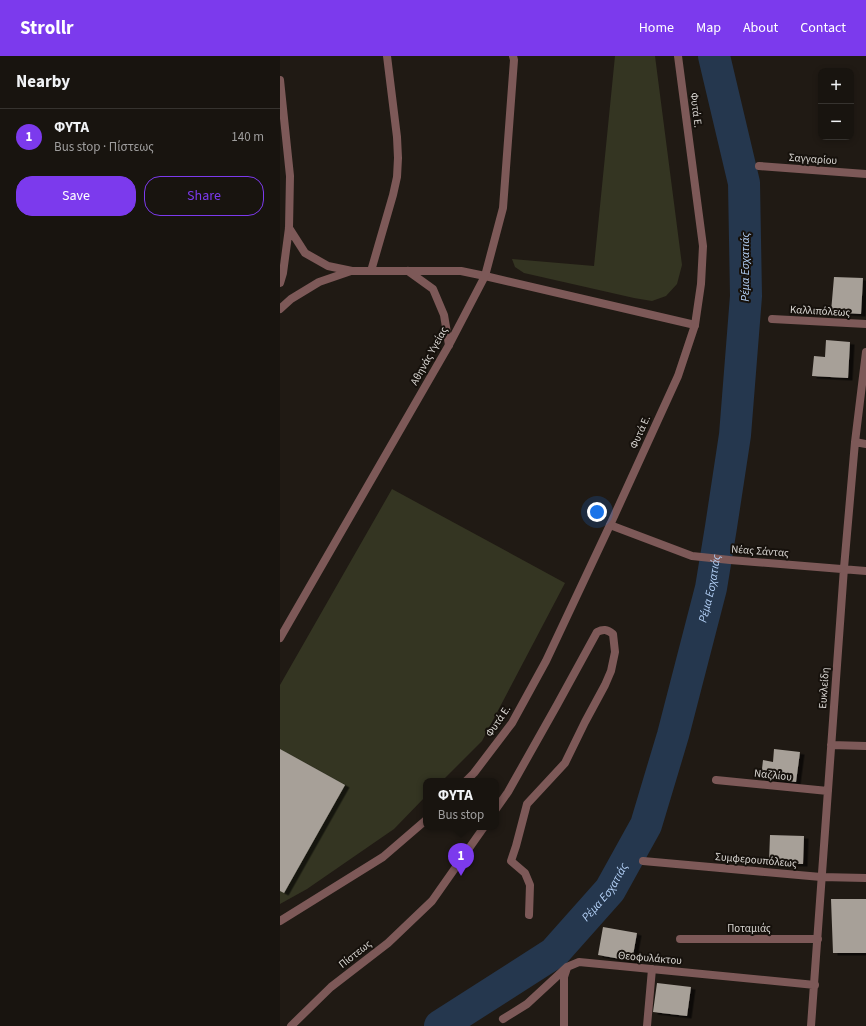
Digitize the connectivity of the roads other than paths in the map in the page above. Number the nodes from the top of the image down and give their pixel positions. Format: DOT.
graph roads {
  1 [pos="387,56"];
  2 [pos="513,56"];
  3 [pos="678,56"];
  4 [pos="280,80"];
  5 [pos="759,166"];
  6 [pos="866,174"];
  7 [pos="289,228"];
  8 [pos="352,271"];
  9 [pos="371,271"];
  10 [pos="408,271"];
  11 [pos="485,276"];
  12 [pos="280,284"];
  13 [pos="280,309"];
  14 [pos="772,319"];
  15 [pos="866,324"];
  16 [pos="695,325"];
  17 [pos="449,345"];
  18 [pos="866,352"];
  19 [pos="855,442"];
  20 [pos="866,444"];
  21 [pos="610,525"];
  22 [pos="844,568"];
  23 [pos="866,571"];
  24 [pos="280,638"];
  25 [pos="831,745"];
  26 [pos="866,746"];
  27 [pos="469,778"];
  28 [pos="716,780"];
  29 [pos="828,791"];
  30 [pos="499,805"];
  31 [pos="423,823"];
  32 [pos="482,830"];
  33 [pos="643,861"];
  34 [pos="821,877"];
  35 [pos="866,878"];
  36 [pos="529,915"];
  37 [pos="280,921"];
  38 [pos="680,939"];
  39 [pos="818,939"];
  40 [pos="567,967"];
  41 [pos="652,969"];
  42 [pos="814,985"];
  43 [pos="503,1019"];
  44 [pos="292,1026"];
  45 [pos="564,1026"];
  46 [pos="647,1026"];
  47 [pos="811,1026"];
  1 -- 9 [label="street"];
  2 -- 11 [label="street, Αθηνάς Υγείας"];
  3 -- 16 [label="street, Φυτά Ε."];
  4 -- 7 [label="street"];
  5 -- 6 [label="street, Σαγγαρίου"];
  7 -- 8 [label="street"];
  7 -- 12 [label="street"];
  8 -- 9 [label="street"];
  8 -- 13 [label="street"];
  9 -- 10 [label="street"];
  10 -- 11 [label="street"];
  10 -- 17 [label="street"];
  11 -- 16 [label="street"];
  11 -- 17 [label="street, Αθηνάς Υγείας"];
  14 -- 15 [label="street, Καλλιπόλεως"];
  16 -- 21 [label="street, Φυτά Ε."];
  17 -- 24 [label="street, Αθηνάς Υγείας"];
  18 -- 19 [label="street, Ευκλείδη"];
  19 -- 20 [label="street"];
  19 -- 22 [label="street, Ευκλείδη"];
  21 -- 22 [label="street, Νέας Σάντας"];
  21 -- 27 [label="street, Φυτά Ε."];
  22 -- 23 [label="street, Νέας Σάντας"];
  22 -- 25 [label="street, Ευκλείδη"];
  25 -- 26 [label="street"];
  25 -- 29 [label="street, Ευκλείδη"];
  28 -- 29 [label="street, Ναζλίου"];
  29 -- 34 [label="street, Ευκλείδη"];
  30 -- 36 [label="street"];
  31 -- 37 [label="street"];
  32 -- 44 [label="street, Πίστεως"];
  33 -- 34 [label="street, Συμφερουπόλεως"];
  34 -- 35 [label="street, Συμφερουπόλεως"];
  34 -- 39 [label="street, Ευκλείδη"];
  38 -- 39 [label="street, Ποταμιάς"];
  39 -- 42 [label="street, Ευκλείδη"];
  40 -- 41 [label="street, Θεοφυλάκτου"];
  40 -- 43 [label="street, Θεοφυλάκτου"];
  40 -- 45 [label="street"];
  41 -- 42 [label="street, Θεοφυλάκτου"];
  41 -- 46 [label="street"];
  42 -- 47 [label="street, Ευκλείδη"];
}
